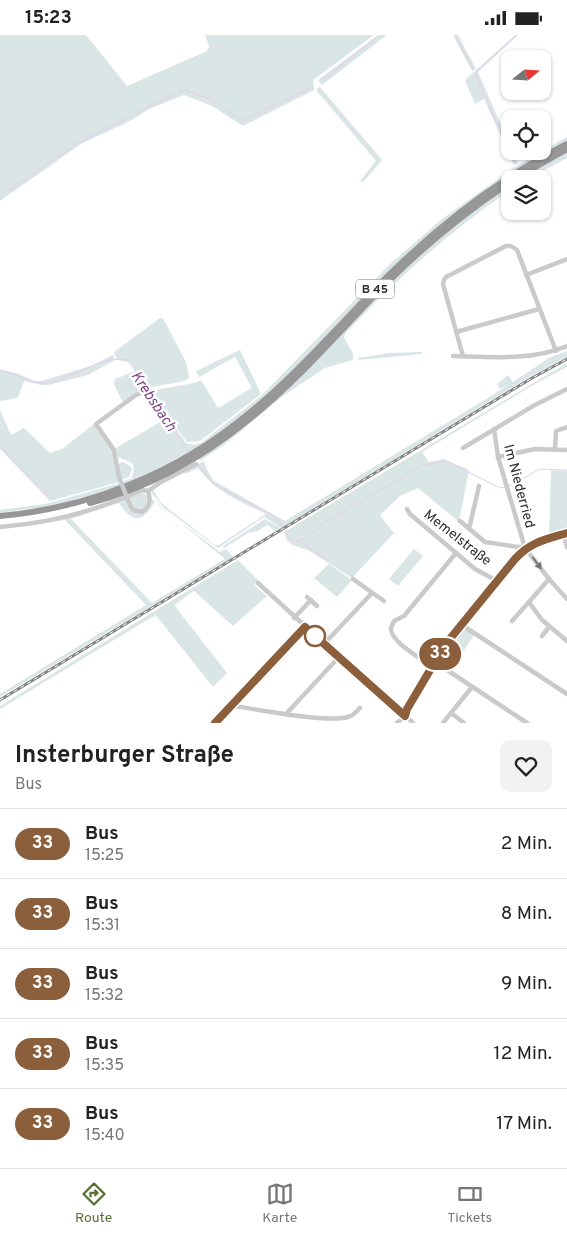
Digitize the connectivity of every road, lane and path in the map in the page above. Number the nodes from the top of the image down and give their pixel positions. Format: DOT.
graph roads {
  1 [pos="567,144"];
  2 [pos="567,149"];
  3 [pos="530,170"];
  4 [pos="501,188"];
  5 [pos="567,259"];
  6 [pos="526,275"];
  7 [pos="540,309"];
  8 [pos="456,332"];
  9 [pos="567,346"];
  10 [pos="556,351"];
  11 [pos="453,356"];
  12 [pos="463,356"];
  13 [pos="567,389"];
  14 [pos="149,390"];
  15 [pos="567,427"];
  16 [pos="494,429"];
  17 [pos="463,448"];
  18 [pos="555,449"];
  19 [pos="567,450"];
  20 [pos="197,453"];
  21 [pos="498,457"];
  22 [pos="191,461"];
  23 [pos="479,486"];
  24 [pos="148,491"];
  25 [pos="407,509"];
  26 [pos="0,518"];
  27 [pos="460,521"];
  28 [pos="0,527"];
  29 [pos="470,529"];
  30 [pos="565,534"];
  31 [pos="567,547"];
  32 [pos="525,548"];
  33 [pos="456,553"];
  34 [pos="353,579"];
  35 [pos="549,579"];
  36 [pos="497,581"];
  37 [pos="258,583"];
  38 [pos="372,593"];
  39 [pos="567,599"];
  40 [pos="384,601"];
  41 [pos="529,602"];
  42 [pos="317,606"];
  43 [pos="294,618"];
  44 [pos="512,621"];
  45 [pos="462,625"];
  46 [pos="305,627"];
  47 [pos="549,627"];
  48 [pos="542,636"];
  49 [pos="567,641"];
  50 [pos="324,644"];
  51 [pos="338,657"];
  52 [pos="434,665"];
  53 [pos="472,687"];
  54 [pos="567,694"];
  55 [pos="232,704"];
  56 [pos="360,708"];
  57 [pos="451,713"];
  58 [pos="286,714"];
  59 [pos="405,716"];
  60 [pos="215,723"];
  61 [pos="398,723"];
  62 [pos="413,723"];
  63 [pos="443,723"];
  64 [pos="464,723"];
  65 [pos="527,723"];
  1 -- 20 [label="highway, B 45"];
  2 -- 3 [label="highway"];
  4 -- 20 [label="highway, B 45"];
  5 -- 6 [label="street"];
  6 -- 7 [label="street"];
  6 -- 8 [label="street"];
  7 -- 8 [label="street"];
  7 -- 10 [label="street"];
  8 -- 12 [label="street"];
  9 -- 10 [label="street"];
  10 -- 12 [label="street"];
  11 -- 12 [label="street"];
  13 -- 16 [label="street, Im Niederried"];
  14 -- 24 [label="street, bridge"];
  15 -- 18 [label="street"];
  16 -- 17 [label="street, Im Niederried"];
  16 -- 21 [label="street, Im Niederried"];
  18 -- 19 [label="street"];
  18 -- 21 [label="street"];
  20 -- 22 [label="highway, B 45"];
  21 -- 32 [label="street, Im Niederried"];
  22 -- 24 [label="street"];
  22 -- 26 [label="highway, B 45"];
  23 -- 29 [label="street"];
  24 -- 28 [label="street"];
  25 -- 33 [label="street, Memelstraße"];
  27 -- 29 [label="street"];
  29 -- 32 [label="street"];
  30 -- 31 [label="street"];
  30 -- 32 [label="street"];
  32 -- 35 [label="street, one-way"];
  32 -- 36 [label="street"];
  33 -- 36 [label="street, Memelstraße"];
  33 -- 52 [label="street"];
  34 -- 38 [label="street"];
  35 -- 39 [label="street"];
  35 -- 41 [label="street"];
  36 -- 45 [label="street"];
  37 -- 43 [label="street"];
  38 -- 40 [label="street"];
  38 -- 50 [label="street"];
  41 -- 44 [label="street"];
  41 -- 47 [label="street"];
  42 -- 43 [label="street"];
  43 -- 46 [label="street"];
  45 -- 52 [label="street"];
  45 -- 54 [label="street"];
  46 -- 50 [label="street"];
  46 -- 55 [label="street"];
  47 -- 48 [label="street"];
  47 -- 49 [label="street"];
  50 -- 51 [label="street"];
  51 -- 58 [label="street"];
  51 -- 59 [label="street"];
  52 -- 53 [label="street"];
  52 -- 59 [label="street"];
  53 -- 57 [label="street"];
  53 -- 65 [label="street"];
  55 -- 58 [label="street"];
  55 -- 60 [label="street"];
  56 -- 58 [label="street"];
  57 -- 63 [label="street"];
  57 -- 64 [label="street"];
  59 -- 61 [label="street"];
  59 -- 62 [label="street"];
}
